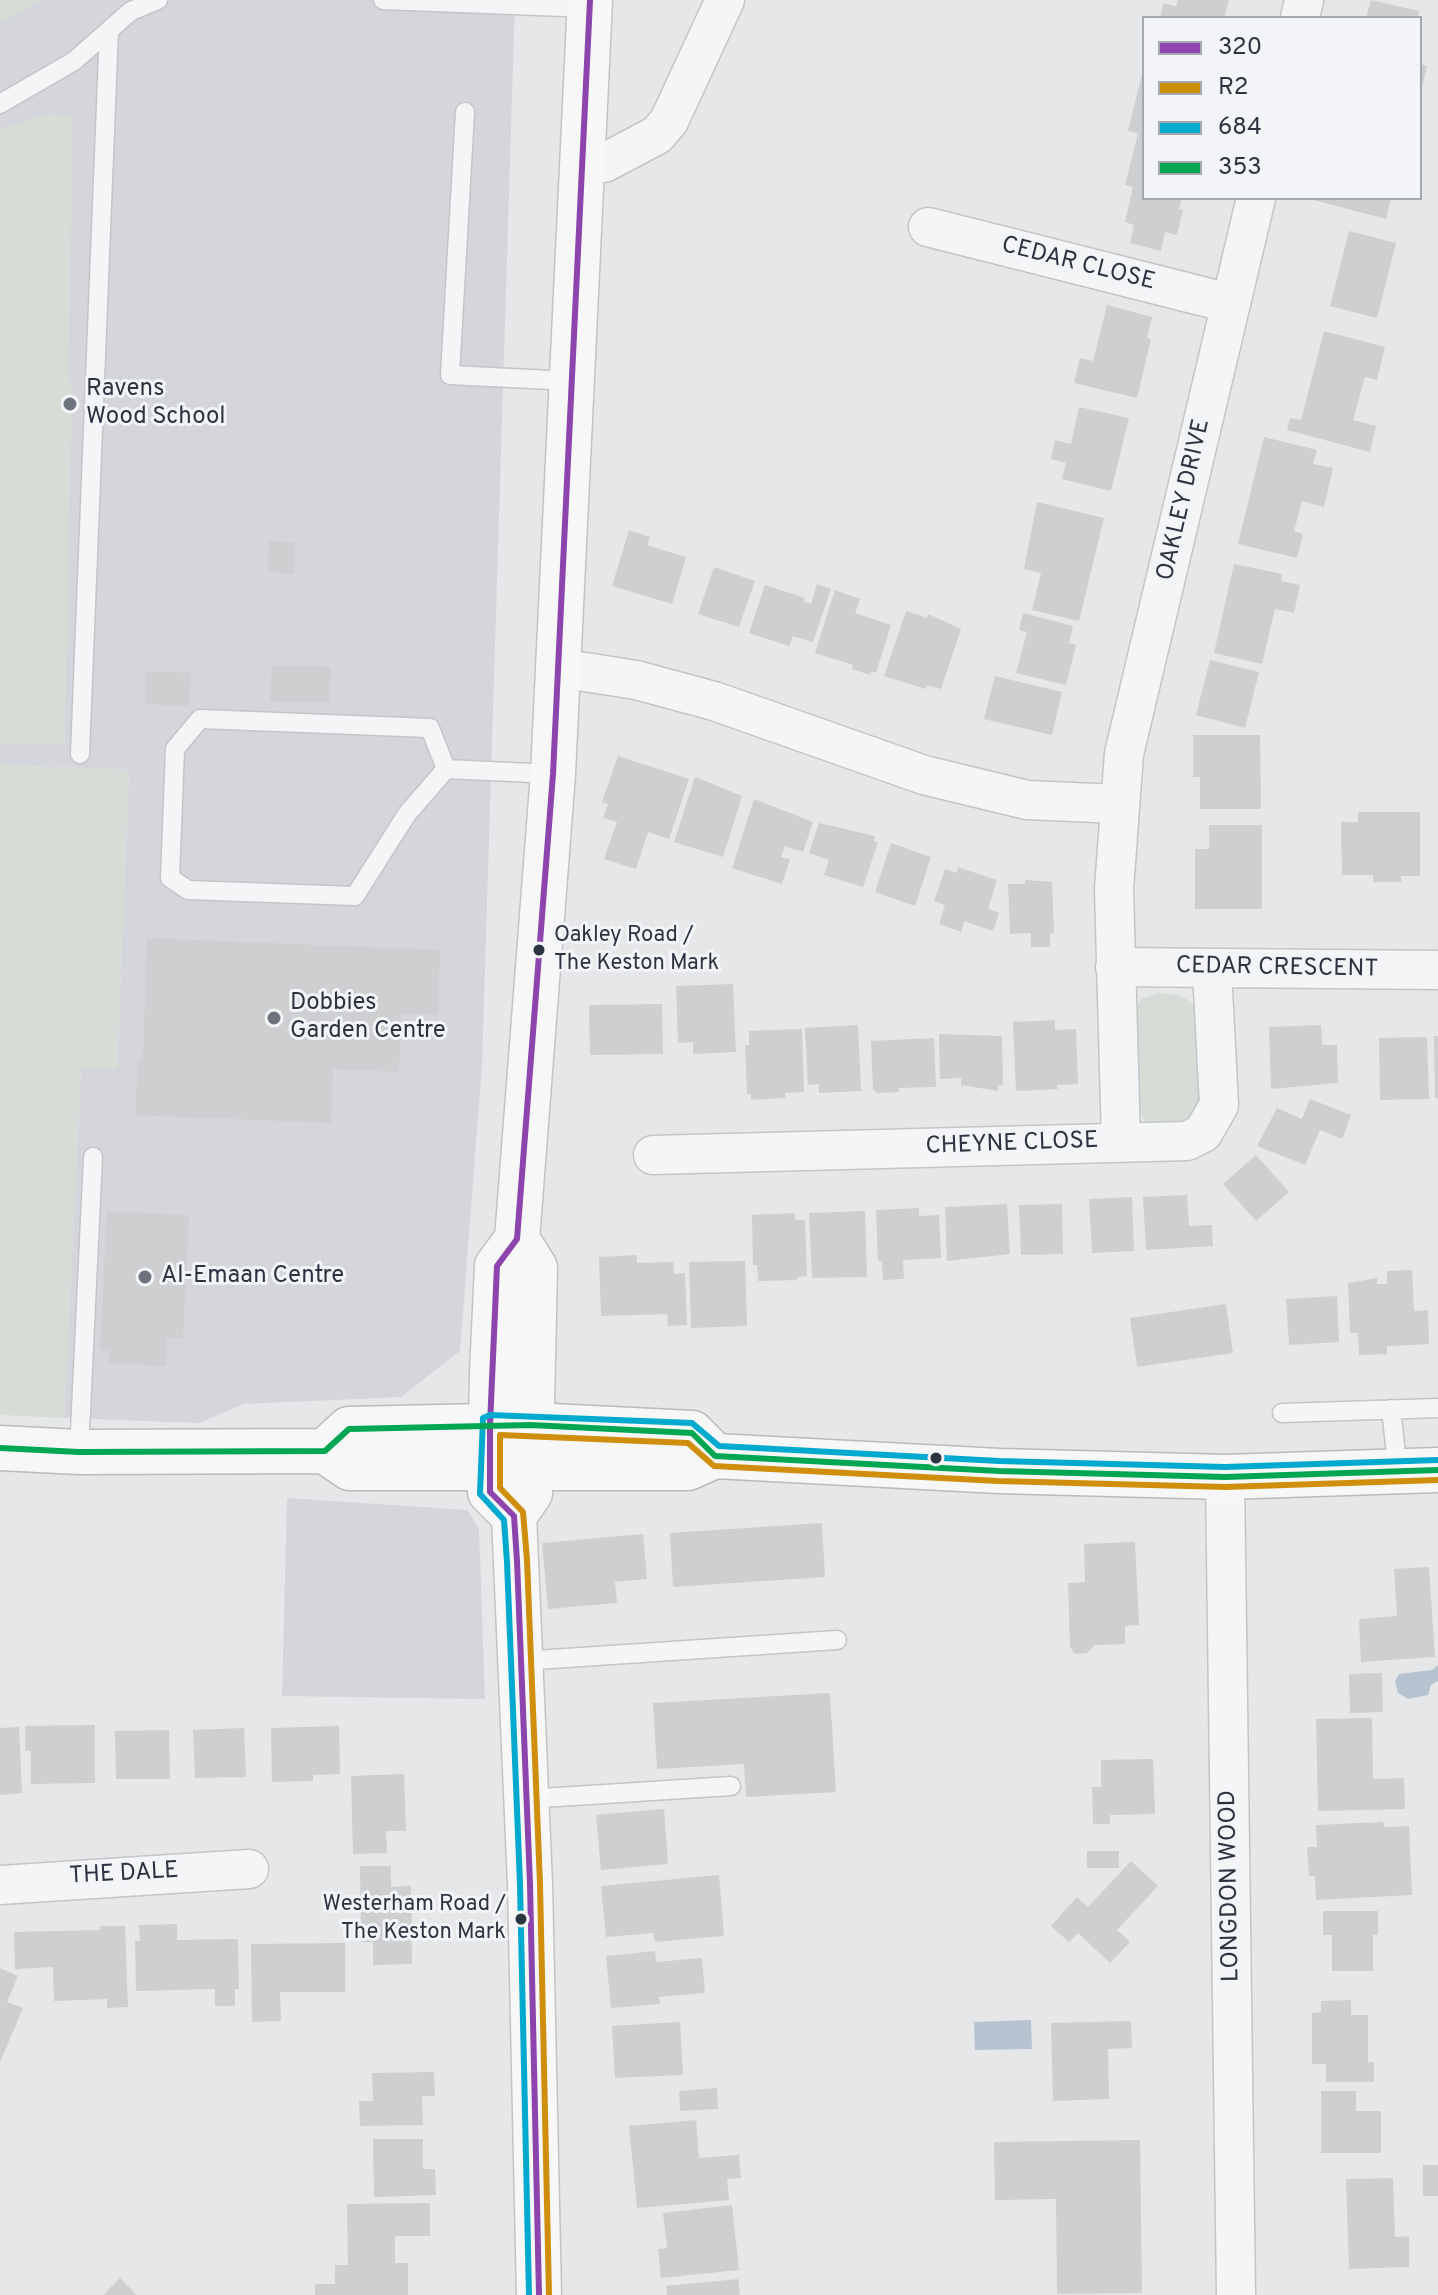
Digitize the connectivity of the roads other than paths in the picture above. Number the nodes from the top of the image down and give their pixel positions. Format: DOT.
graph roads {
  1 [pos="158,0"];
  2 [pos="383,0"];
  3 [pos="725,0"];
  4 [pos="590,4"];
  5 [pos="109,30"];
  6 [pos="0,104"];
  7 [pos="465,112"];
  8 [pos="582,161"];
  9 [pos="1255,200"];
  10 [pos="928,227"];
  11 [pos="1229,303"];
  12 [pos="571,381"];
  13 [pos="559,668"];
  14 [pos="80,754"];
  15 [pos="446,769"];
  16 [pos="553,774"];
  17 [pos="1119,804"];
  18 [pos="1115,967"];
  19 [pos="1212,970"];
  20 [pos="1438,970"];
  21 [pos="1121,1142"];
  22 [pos="653,1155"];
  23 [pos="93,1157"];
  24 [pos="1438,1408"];
  25 [pos="1391,1409"];
  26 [pos="1282,1413"];
  27 [pos="510,1446"];
  28 [pos="0,1448"];
  29 [pos="79,1452"];
  30 [pos="1418,1471"];
  31 [pos="1225,1477"];
  32 [pos="837,1640"];
  33 [pos="520,1661"];
  34 [pos="731,1786"];
  35 [pos="526,1799"];
  36 [pos="249,1869"];
  37 [pos="0,1885"];
  38 [pos="539,2295"];
  39 [pos="1236,2295"];
  1 -- 5 [label="lane"];
  2 -- 4 [label="lane"];
  3 -- 8 [label="street"];
  4 -- 8 [label="main road"];
  5 -- 6 [label="lane"];
  5 -- 14 [label="lane"];
  7 -- 12 [label="lane"];
  8 -- 12 [label="main road"];
  9 -- 11 [label="street, OAKLEY DRIVE"];
  10 -- 11 [label="street, CEDAR CLOSE"];
  11 -- 17 [label="street, OAKLEY DRIVE"];
  12 -- 13 [label="main road"];
  13 -- 16 [label="main road"];
  13 -- 17 [label="street"];
  15 -- 15 [label="lane"];
  15 -- 16 [label="lane"];
  16 -- 27 [label="main road"];
  17 -- 18 [label="street, OAKLEY DRIVE"];
  18 -- 19 [label="street, CEDAR CRESCENT"];
  18 -- 21 [label="street, OAKLEY DRIVE"];
  19 -- 20 [label="street, CEDAR CRESCENT"];
  19 -- 21 [label="street, CHEYNE CLOSE"];
  21 -- 22 [label="street, CHEYNE CLOSE"];
  23 -- 29 [label="lane"];
  24 -- 25 [label="lane"];
  25 -- 26 [label="lane"];
  25 -- 30 [label="lane"];
  27 -- 29 [label="main road"];
  27 -- 31 [label="main road"];
  27 -- 33 [label="main road"];
  28 -- 29 [label="main road"];
  30 -- 31 [label="main road"];
  31 -- 39 [label="street, LONGDON WOOD"];
  32 -- 33 [label="lane"];
  33 -- 35 [label="main road"];
  34 -- 35 [label="lane"];
  35 -- 38 [label="main road"];
  36 -- 37 [label="street, THE DALE"];
}
